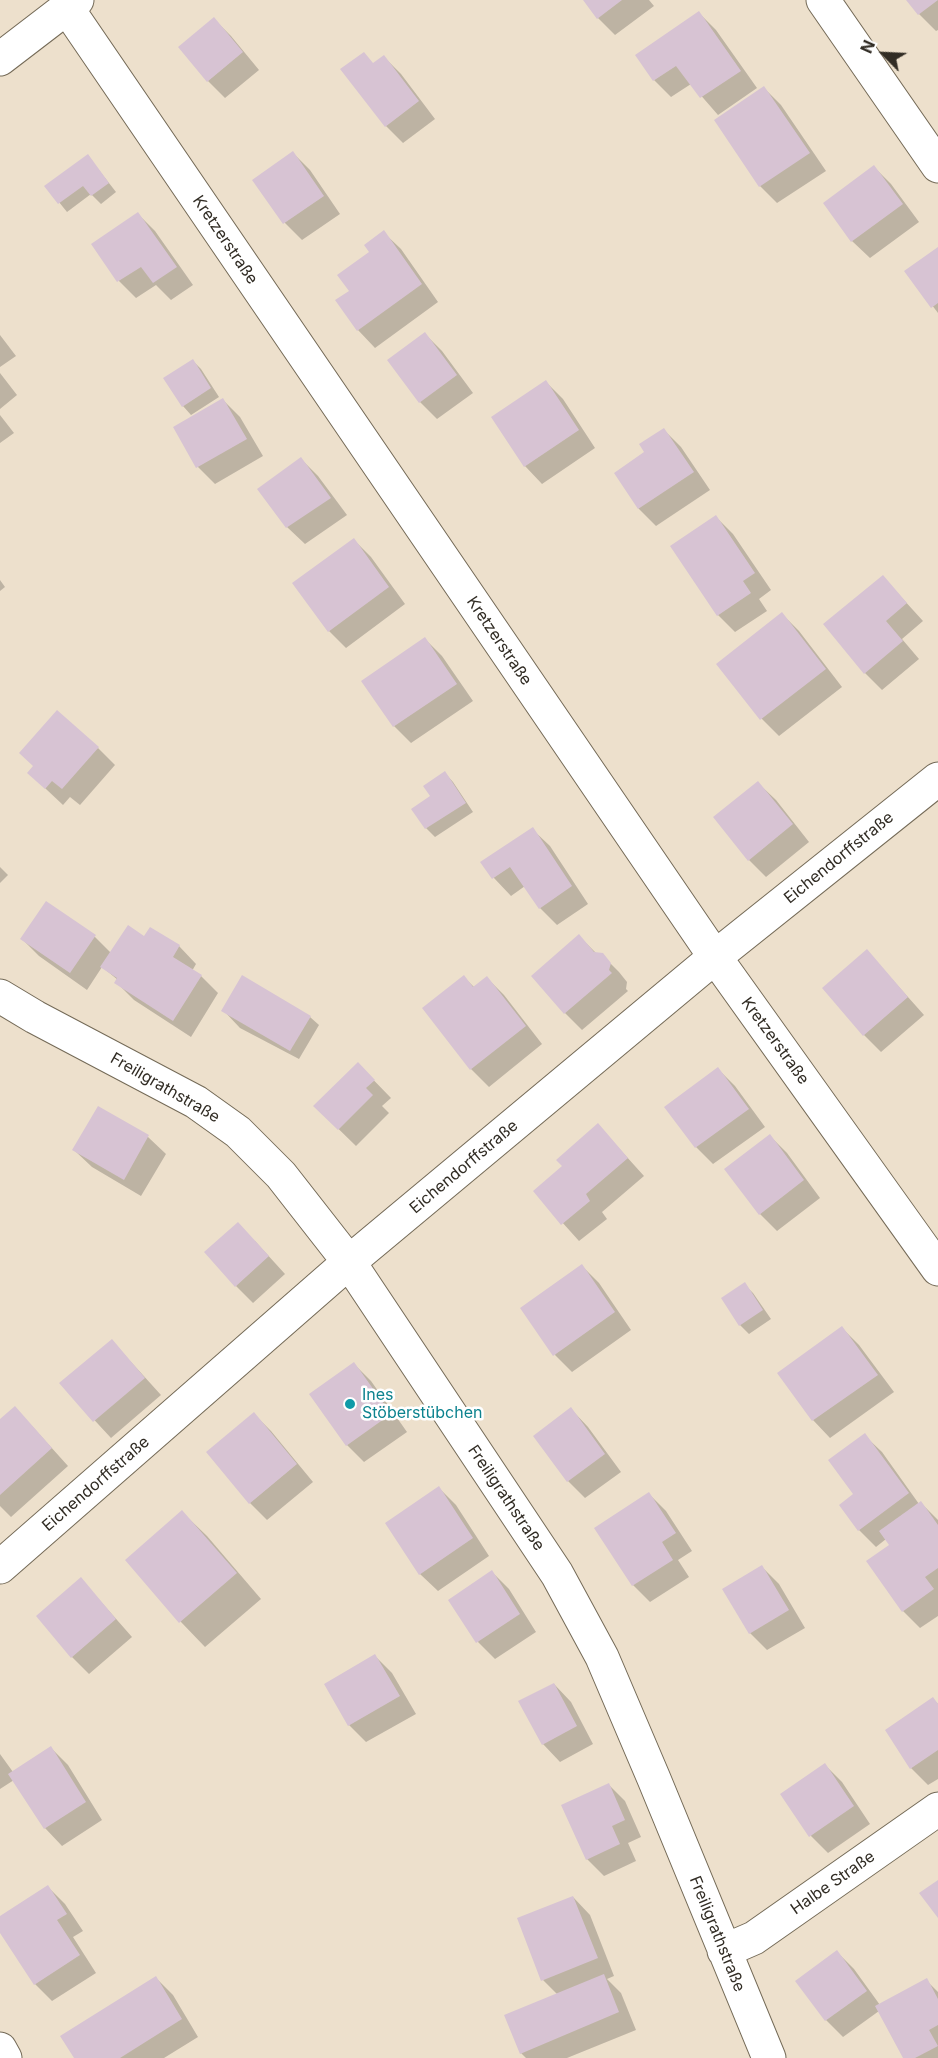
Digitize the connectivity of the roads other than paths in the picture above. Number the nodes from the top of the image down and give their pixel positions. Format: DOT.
graph roads {
  1 [pos="823,0"];
  2 [pos="72,4"];
  3 [pos="0,59"];
  4 [pos="938,166"];
  5 [pos="938,779"];
  6 [pos="715,957"];
  7 [pos="0,996"];
  8 [pos="349,1262"];
  9 [pos="938,1269"];
  10 [pos="0,1566"];
  11 [pos="938,1809"];
  12 [pos="724,1951"];
  13 [pos="0,2049"];
  14 [pos="5,2058"];
  15 [pos="769,2058"];
  1 -- 4 [label="street"];
  2 -- 3 [label="street"];
  2 -- 6 [label="street, Kretzerstraße"];
  5 -- 6 [label="street, Eichendorffstraße"];
  6 -- 8 [label="street, Eichendorffstraße"];
  6 -- 9 [label="street, Kretzerstraße"];
  7 -- 8 [label="street, Freiligrathstraße"];
  8 -- 10 [label="street, Eichendorffstraße"];
  8 -- 12 [label="street, Freiligrathstraße"];
  11 -- 12 [label="street, Halbe Straße"];
  12 -- 15 [label="street, Freiligrathstraße"];
  13 -- 14 [label="street"];
}
